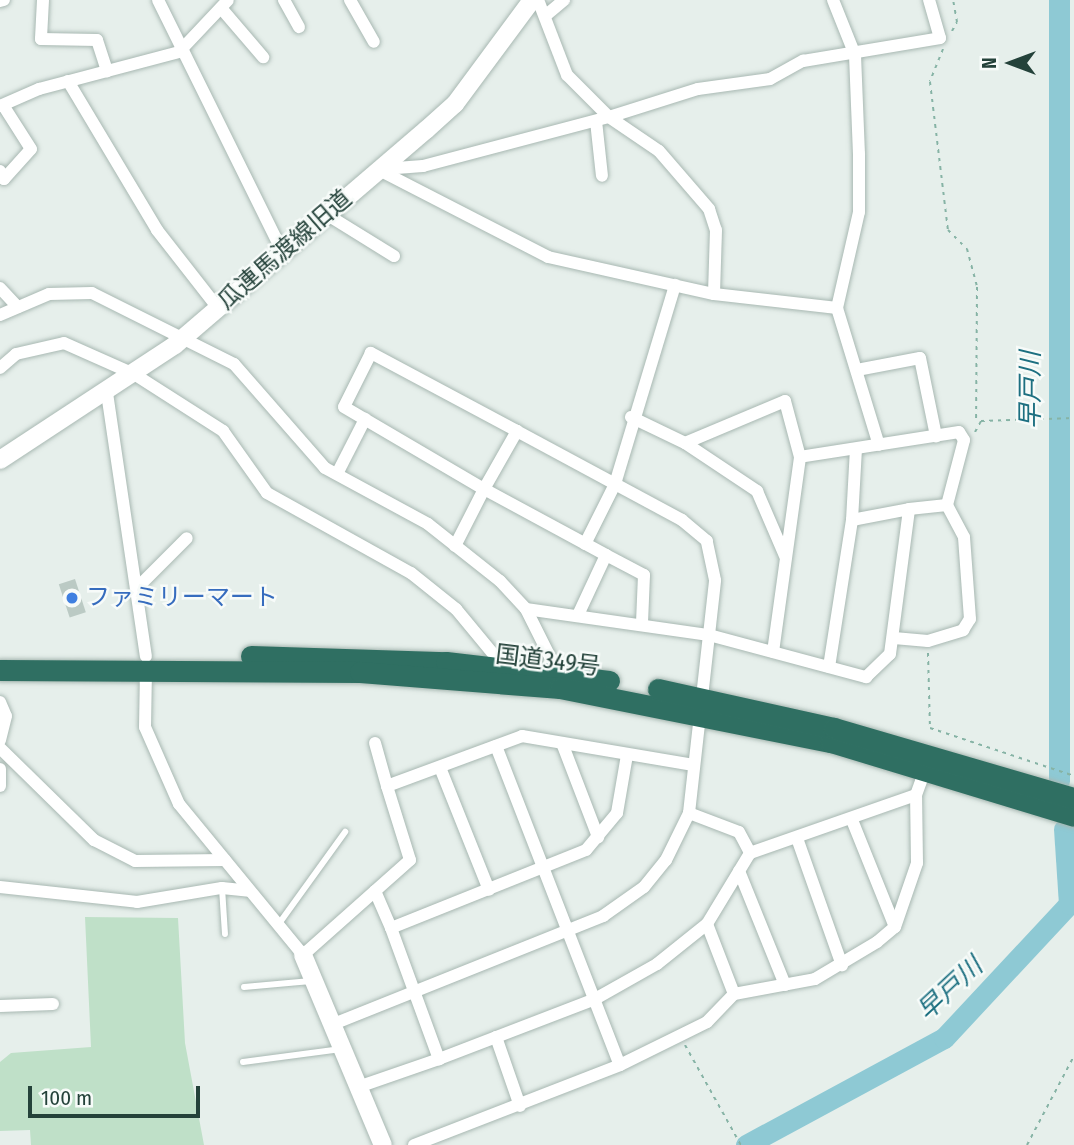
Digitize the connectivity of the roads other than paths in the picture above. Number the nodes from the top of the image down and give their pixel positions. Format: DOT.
graph roads {
  1 [pos="43,0"];
  2 [pos="158,0"];
  3 [pos="284,0"];
  4 [pos="350,0"];
  5 [pos="535,0"];
  6 [pos="564,0"];
  7 [pos="832,0"];
  8 [pos="929,0"];
  9 [pos="224,4"];
  10 [pos="545,16"];
  11 [pos="299,27"];
  12 [pos="374,42"];
  13 [pos="179,52"];
  14 [pos="855,55"];
  15 [pos="263,57"];
  16 [pos="107,71"];
  17 [pos="68,81"];
  18 [pos="2,106"];
  19 [pos="609,117"];
  20 [pos="596,121"];
  21 [pos="379,170"];
  22 [pos="0,171"];
  23 [pos="602,176"];
  24 [pos="326,214"];
  25 [pos="282,251"];
  26 [pos="394,256"];
  27 [pos="675,285"];
  28 [pos="0,288"];
  29 [pos="715,295"];
  30 [pos="18,307"];
  31 [pos="218,308"];
  32 [pos="837,308"];
  33 [pos="0,315"];
  34 [pos="182,340"];
  35 [pos="0,368"];
  36 [pos="857,370"];
  37 [pos="134,374"];
  38 [pos="107,393"];
  39 [pos="631,416"];
  40 [pos="365,419"];
  41 [pos="517,431"];
  42 [pos="936,436"];
  43 [pos="685,443"];
  44 [pos="879,445"];
  45 [pos="856,449"];
  46 [pos="800,457"];
  47 [pos="0,460"];
  48 [pos="337,474"];
  49 [pos="615,484"];
  50 [pos="484,489"];
  51 [pos="947,505"];
  52 [pos="793,507"];
  53 [pos="909,509"];
  54 [pos="769,511"];
  55 [pos="852,520"];
  56 [pos="187,538"];
  57 [pos="585,544"];
  58 [pos="455,546"];
  59 [pos="606,555"];
  60 [pos="786,559"];
  61 [pos="140,585"];
  62 [pos="526,608"];
  63 [pos="578,615"];
  64 [pos="642,623"];
  65 [pos="709,635"];
  66 [pos="894,638"];
  67 [pos="773,652"];
  68 [pos="0,655"];
  69 [pos="146,663"];
  70 [pos="504,667"];
  71 [pos="829,667"];
  72 [pos="0,670"];
  73 [pos="558,673"];
  74 [pos="0,702"];
  75 [pos="700,704"];
  76 [pos="0,740"];
  77 [pos="375,743"];
  78 [pos="562,743"];
  79 [pos="496,746"];
  80 [pos="0,748"];
  81 [pos="627,755"];
  82 [pos="694,765"];
  83 [pos="0,769"];
  84 [pos="441,770"];
  85 [pos="925,770"];
  86 [pos="0,786"];
  87 [pos="387,786"];
  88 [pos="916,795"];
  89 [pos="1074,798"];
  90 [pos="689,813"];
  91 [pos="1074,816"];
  92 [pos="852,820"];
  93 [pos="345,832"];
  94 [pos="598,837"];
  95 [pos="798,841"];
  96 [pos="750,853"];
  97 [pos="225,860"];
  98 [pos="545,869"];
  99 [pos="739,871"];
  100 [pos="0,887"];
  101 [pos="222,888"];
  102 [pos="489,890"];
  103 [pos="249,891"];
  104 [pos="375,891"];
  105 [pos="707,924"];
  106 [pos="278,925"];
  107 [pos="895,927"];
  108 [pos="391,928"];
  109 [pos="569,931"];
  110 [pos="225,934"];
  111 [pos="303,956"];
  112 [pos="842,965"];
  113 [pos="316,981"];
  114 [pos="785,985"];
  115 [pos="244,987"];
  116 [pos="417,991"];
  117 [pos="734,994"];
  118 [pos="595,999"];
  119 [pos="53,1004"];
  120 [pos="0,1006"];
  121 [pos="336,1023"];
  122 [pos="496,1037"];
  123 [pos="346,1049"];
  124 [pos="439,1059"];
  125 [pos="243,1062"];
  126 [pos="620,1065"];
  127 [pos="361,1086"];
  128 [pos="520,1106"];
  129 [pos="383,1145"];
  130 [pos="414,1145"];
  1 -- 16 [label="street"];
  2 -- 13 [label="street"];
  3 -- 11 [label="street"];
  4 -- 12 [label="street"];
  5 -- 10 [label="street"];
  5 -- 21 [label="street, 瓜連馬渡線旧道"];
  6 -- 10 [label="street"];
  7 -- 14 [label="street"];
  8 -- 14 [label="street"];
  9 -- 13 [label="street"];
  9 -- 15 [label="street"];
  10 -- 19 [label="street"];
  13 -- 16 [label="street"];
  13 -- 25 [label="street"];
  14 -- 19 [label="street"];
  14 -- 32 [label="street"];
  16 -- 17 [label="street"];
  17 -- 18 [label="street"];
  17 -- 31 [label="street"];
  18 -- 22 [label="street"];
  19 -- 20 [label="street"];
  19 -- 29 [label="street"];
  20 -- 21 [label="street"];
  20 -- 23 [label="street"];
  21 -- 24 [label="street, 瓜連馬渡線旧道"];
  21 -- 27 [label="street"];
  24 -- 25 [label="street, 瓜連馬渡線旧道"];
  24 -- 26 [label="street"];
  25 -- 31 [label="street, 瓜連馬渡線旧道"];
  27 -- 29 [label="street"];
  27 -- 39 [label="street"];
  28 -- 30 [label="street"];
  29 -- 32 [label="street"];
  30 -- 33 [label="street"];
  30 -- 34 [label="street"];
  31 -- 34 [label="street, 瓜連馬渡線旧道"];
  32 -- 36 [label="street"];
  34 -- 37 [label="street, 瓜連馬渡線旧道"];
  34 -- 48 [label="street"];
  35 -- 37 [label="street"];
  36 -- 42 [label="street"];
  36 -- 44 [label="street"];
  37 -- 38 [label="street, 瓜連馬渡線旧道"];
  37 -- 70 [label="street"];
  38 -- 47 [label="street, 瓜連馬渡線旧道"];
  38 -- 61 [label="street"];
  39 -- 43 [label="street"];
  39 -- 49 [label="street"];
  40 -- 41 [label="street"];
  40 -- 48 [label="street"];
  40 -- 50 [label="street"];
  41 -- 49 [label="street"];
  41 -- 50 [label="street"];
  42 -- 44 [label="street"];
  42 -- 51 [label="street"];
  43 -- 46 [label="street"];
  43 -- 54 [label="street"];
  44 -- 45 [label="street"];
  45 -- 46 [label="street"];
  45 -- 55 [label="street"];
  46 -- 52 [label="street"];
  48 -- 58 [label="street"];
  49 -- 57 [label="street"];
  49 -- 65 [label="street"];
  50 -- 57 [label="street"];
  50 -- 58 [label="street"];
  51 -- 53 [label="street"];
  51 -- 66 [label="street"];
  52 -- 54 [label="street"];
  52 -- 60 [label="street"];
  53 -- 55 [label="street"];
  53 -- 66 [label="street"];
  54 -- 60 [label="street"];
  55 -- 71 [label="street"];
  56 -- 61 [label="street"];
  57 -- 59 [label="street"];
  58 -- 62 [label="street"];
  59 -- 63 [label="street"];
  59 -- 64 [label="street"];
  60 -- 67 [label="street"];
  61 -- 69 [label="street"];
  62 -- 63 [label="street"];
  62 -- 73 [label="street"];
  63 -- 64 [label="street"];
  64 -- 65 [label="street"];
  65 -- 67 [label="street"];
  65 -- 75 [label="street"];
  66 -- 71 [label="street"];
  67 -- 71 [label="street"];
  68 -- 69 [label="highway, 国道349号"];
  69 -- 70 [label="highway, 国道349号"];
  69 -- 72 [label="highway, 国道349号"];
  69 -- 75 [label="highway, 国道349号"];
  69 -- 97 [label="street"];
  70 -- 73 [label="highway, 国道349号"];
  73 -- 75 [label="highway, 国道349号"];
  74 -- 76 [label="street"];
  75 -- 82 [label="street"];
  75 -- 85 [label="highway, 国道349号"];
  75 -- 89 [label="highway, 国道349号"];
  77 -- 87 [label="street"];
  78 -- 79 [label="street"];
  78 -- 81 [label="street"];
  78 -- 94 [label="street"];
  79 -- 84 [label="street"];
  79 -- 98 [label="street"];
  80 -- 97 [label="street"];
  81 -- 82 [label="street"];
  81 -- 94 [label="street"];
  82 -- 90 [label="street"];
  83 -- 86 [label="street"];
  84 -- 87 [label="street"];
  84 -- 102 [label="street"];
  85 -- 88 [label="street"];
  85 -- 91 [label="highway, 国道349号"];
  87 -- 104 [label="street"];
  88 -- 92 [label="street"];
  88 -- 107 [label="street"];
  90 -- 96 [label="street"];
  90 -- 109 [label="street"];
  92 -- 95 [label="street"];
  92 -- 107 [label="street"];
  93 -- 106 [label="lane"];
  94 -- 98 [label="street"];
  95 -- 96 [label="street"];
  95 -- 112 [label="street"];
  96 -- 99 [label="street"];
  97 -- 103 [label="street"];
  98 -- 102 [label="street"];
  98 -- 109 [label="street"];
  99 -- 105 [label="street"];
  99 -- 114 [label="street"];
  100 -- 101 [label="street"];
  101 -- 103 [label="street"];
  101 -- 110 [label="lane"];
  102 -- 108 [label="street"];
  103 -- 106 [label="street"];
  104 -- 108 [label="street"];
  104 -- 111 [label="street"];
  105 -- 117 [label="street"];
  105 -- 118 [label="street"];
  106 -- 111 [label="street"];
  107 -- 112 [label="street"];
  108 -- 116 [label="street"];
  109 -- 116 [label="street"];
  109 -- 118 [label="street"];
  111 -- 113 [label="street"];
  112 -- 114 [label="street"];
  113 -- 115 [label="lane"];
  113 -- 121 [label="street"];
  114 -- 117 [label="street"];
  116 -- 121 [label="street"];
  116 -- 124 [label="street"];
  117 -- 126 [label="street"];
  118 -- 122 [label="street"];
  118 -- 126 [label="street"];
  119 -- 120 [label="street"];
  121 -- 123 [label="street"];
  122 -- 124 [label="street"];
  122 -- 128 [label="street"];
  123 -- 125 [label="lane"];
  123 -- 127 [label="street"];
  124 -- 127 [label="street"];
  126 -- 128 [label="street"];
  127 -- 129 [label="street"];
  128 -- 130 [label="street"];
}
